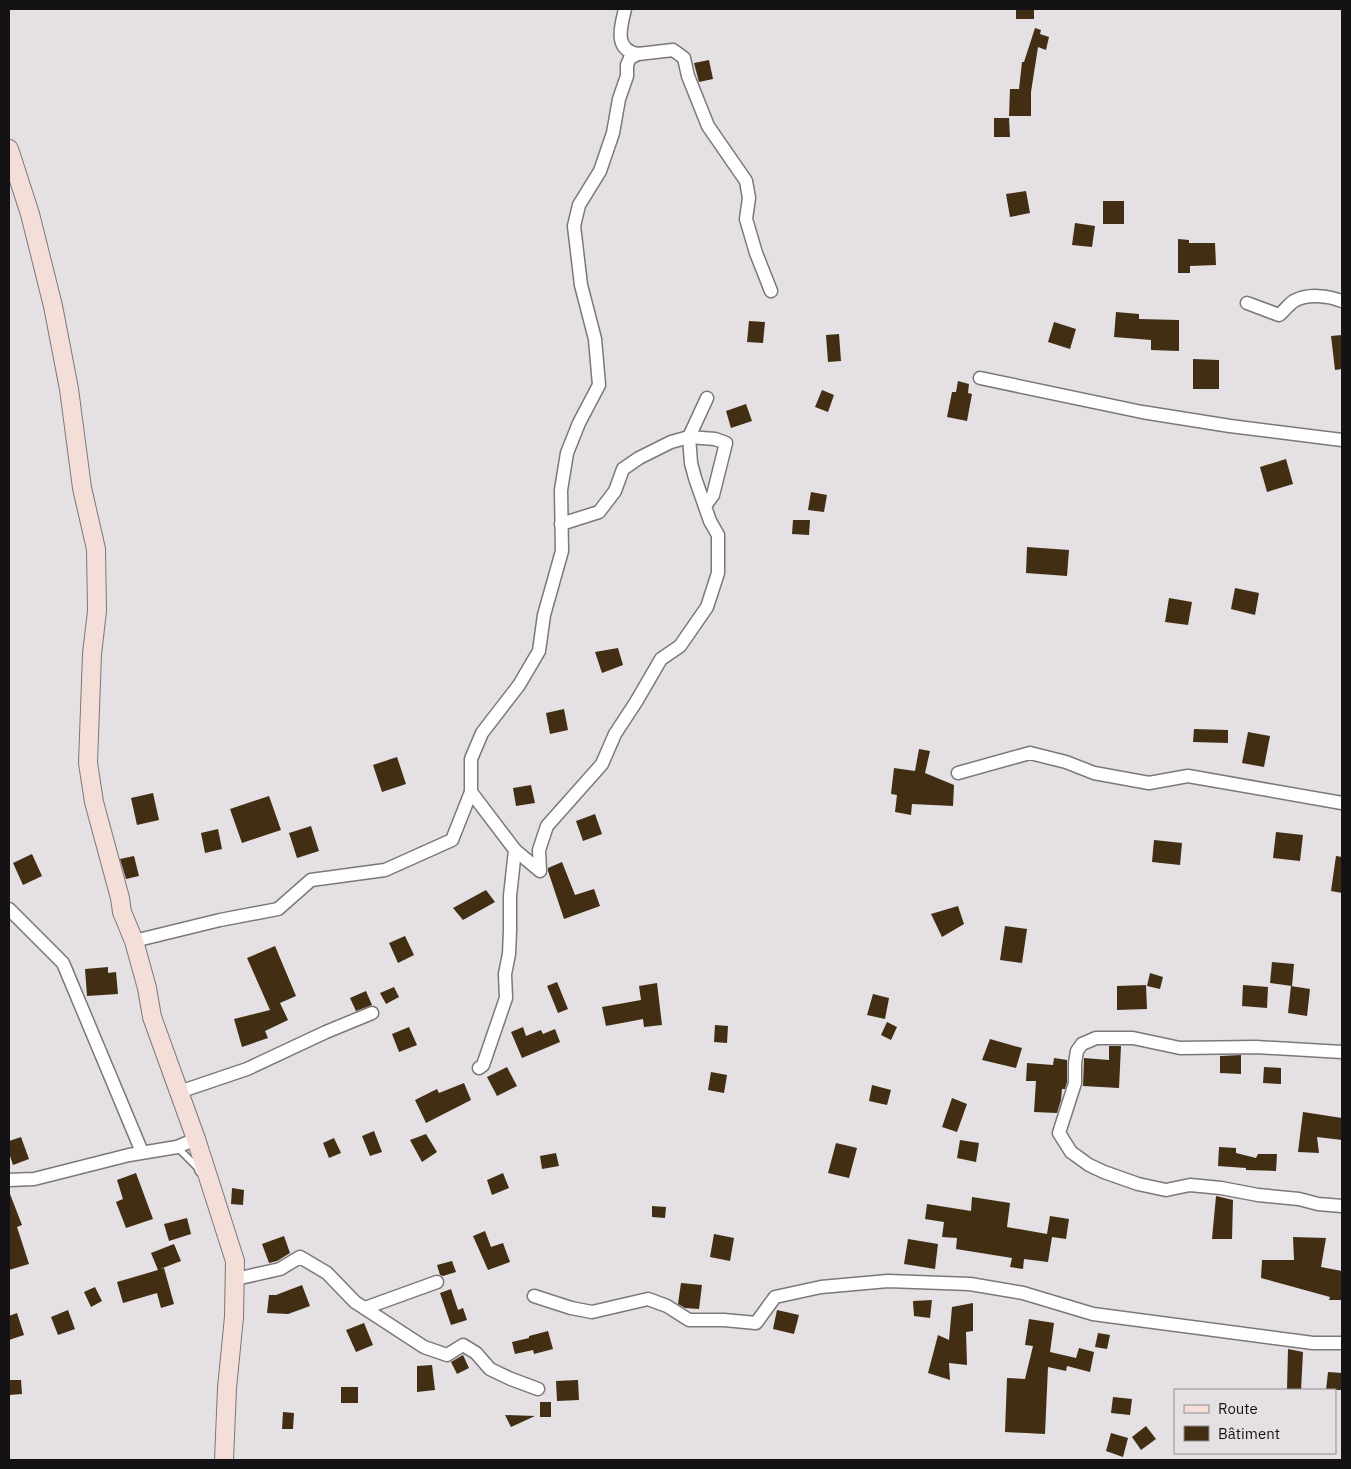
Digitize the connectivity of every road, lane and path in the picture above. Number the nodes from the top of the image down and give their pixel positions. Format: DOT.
graph roads {
  1 [pos="625,9"];
  2 [pos="638,54"];
  3 [pos="9,149"];
  4 [pos="771,291"];
  5 [pos="1342,301"];
  6 [pos="1247,303"];
  7 [pos="980,378"];
  8 [pos="707,398"];
  9 [pos="689,437"];
  10 [pos="1342,440"];
  11 [pos="705,506"];
  12 [pos="561,524"];
  13 [pos="958,772"];
  14 [pos="471,792"];
  15 [pos="1342,803"];
  16 [pos="515,850"];
  17 [pos="9,909"];
  18 [pos="134,940"];
  19 [pos="372,1013"];
  20 [pos="1342,1052"];
  21 [pos="479,1068"];
  22 [pos="179,1092"];
  23 [pos="196,1139"];
  24 [pos="177,1147"];
  25 [pos="142,1152"];
  26 [pos="9,1180"];
  27 [pos="214,1198"];
  28 [pos="1342,1206"];
  29 [pos="236,1279"];
  30 [pos="436,1282"];
  31 [pos="534,1296"];
  32 [pos="364,1308"];
  33 [pos="1342,1343"];
  34 [pos="538,1389"];
  35 [pos="224,1460"];
  1 -- 2 [label="street"];
  2 -- 4 [label="street"];
  2 -- 12 [label="street"];
  3 -- 18 [label="street"];
  5 -- 6 [label="street"];
  7 -- 10 [label="street"];
  8 -- 9 [label="street"];
  9 -- 11 [label="street"];
  9 -- 11 [label="street"];
  9 -- 12 [label="street"];
  11 -- 16 [label="street"];
  12 -- 14 [label="street"];
  13 -- 15 [label="street"];
  14 -- 16 [label="street"];
  14 -- 18 [label="street"];
  16 -- 21 [label="street"];
  17 -- 25 [label="street"];
  18 -- 22 [label="street"];
  19 -- 22 [label="street"];
  20 -- 28 [label="street"];
  22 -- 23 [label="street"];
  23 -- 24 [label="street"];
  23 -- 27 [label="street"];
  24 -- 25 [label="street"];
  24 -- 27 [label="lane"];
  25 -- 26 [label="street"];
  27 -- 29 [label="street"];
  29 -- 32 [label="street"];
  29 -- 35 [label="street"];
  30 -- 32 [label="street"];
  31 -- 33 [label="street"];
  32 -- 34 [label="street"];
}
